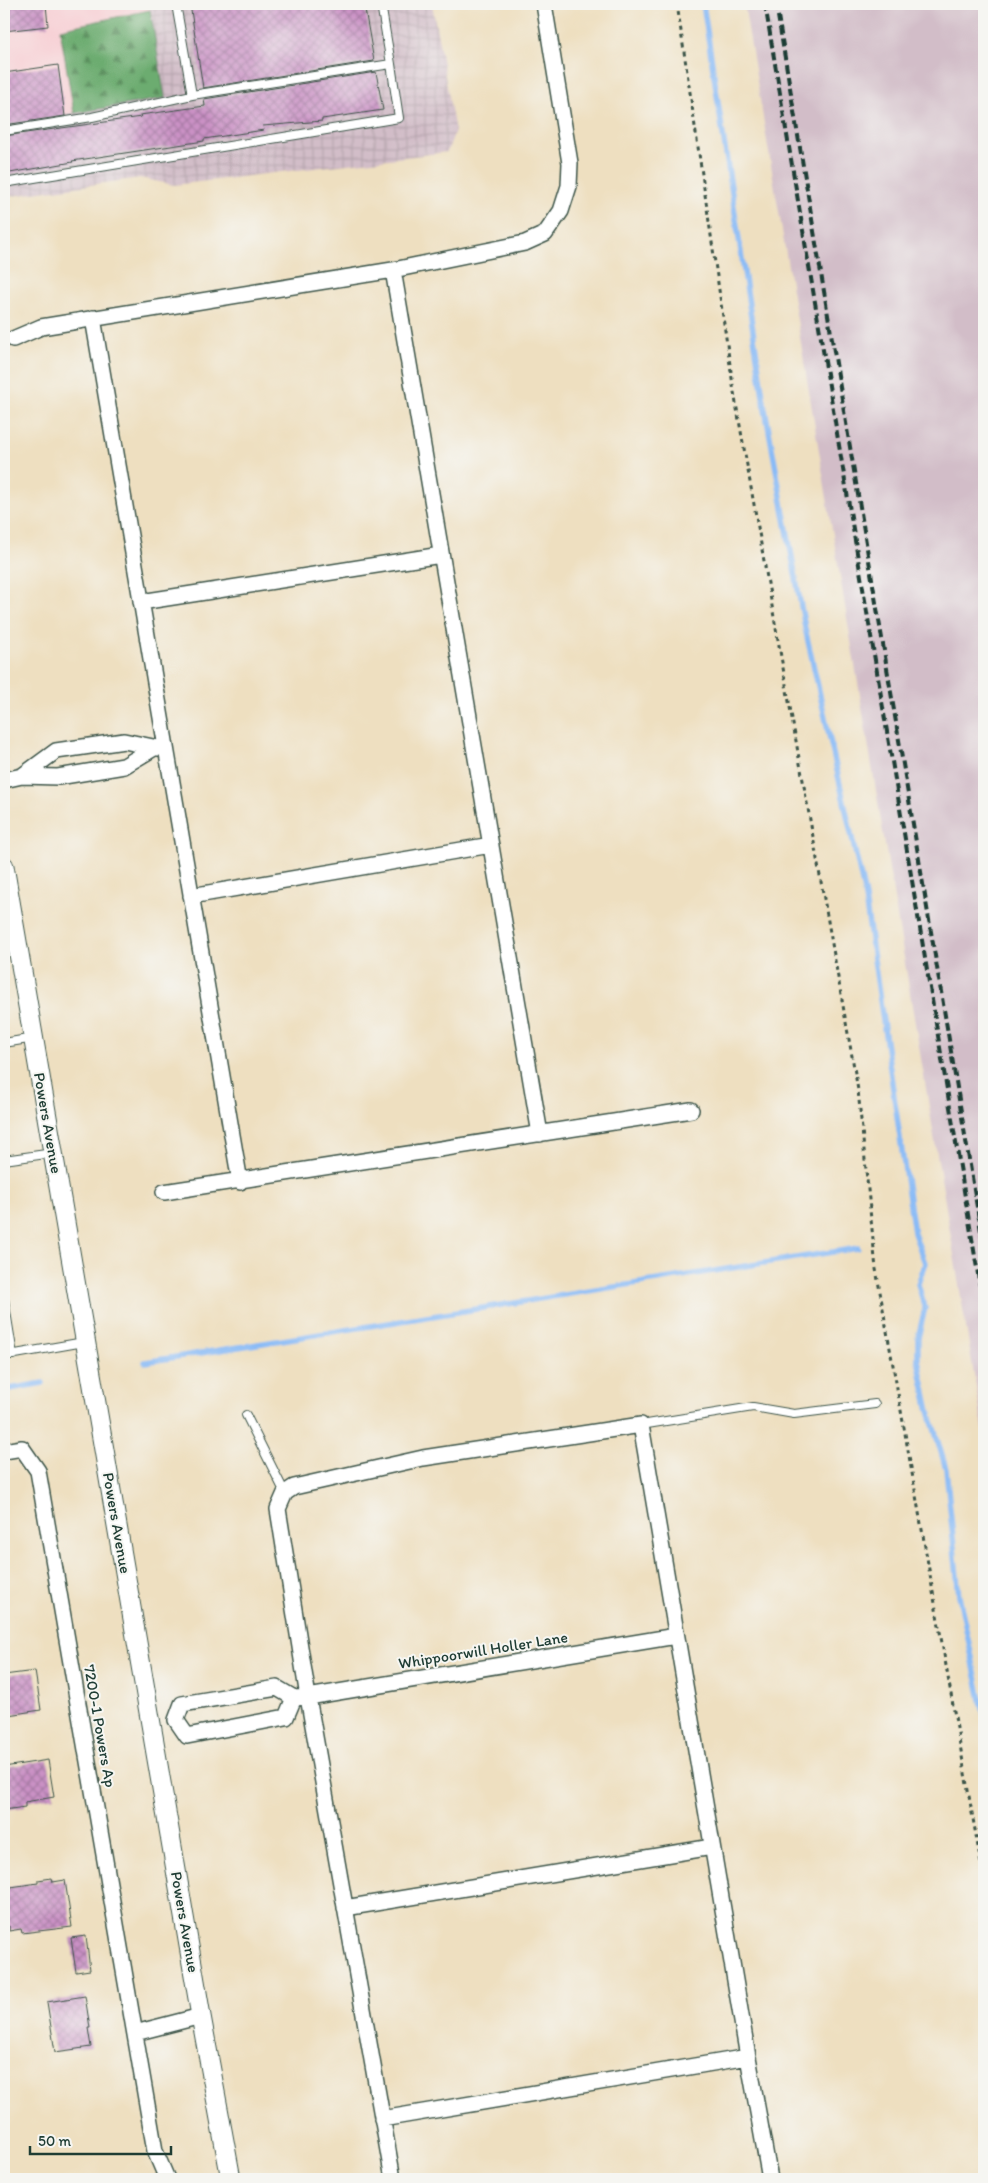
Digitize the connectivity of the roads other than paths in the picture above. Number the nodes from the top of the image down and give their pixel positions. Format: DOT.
graph roads {
  1 [pos="176,4"];
  2 [pos="381,4"];
  3 [pos="544,4"];
  4 [pos="391,64"];
  5 [pos="192,95"];
  6 [pos="4,131"];
  7 [pos="4,183"];
  8 [pos="393,270"];
  9 [pos="93,318"];
  10 [pos="13,339"];
  11 [pos="441,555"];
  12 [pos="141,602"];
  13 [pos="160,748"];
  14 [pos="22,776"];
  15 [pos="4,780"];
  16 [pos="491,845"];
  17 [pos="4,866"];
  18 [pos="191,896"];
  19 [pos="34,1038"];
  20 [pos="4,1043"];
  21 [pos="692,1110"];
  22 [pos="540,1134"];
  23 [pos="53,1153"];
  24 [pos="4,1160"];
  25 [pos="240,1182"];
  26 [pos="164,1192"];
  27 [pos="4,1299"];
  28 [pos="86,1342"];
  29 [pos="12,1354"];
  30 [pos="4,1356"];
  31 [pos="875,1404"];
  32 [pos="246,1415"];
  33 [pos="641,1425"];
  34 [pos="4,1451"];
  35 [pos="285,1493"];
  36 [pos="676,1636"];
  37 [pos="301,1697"];
  38 [pos="176,1720"];
  39 [pos="151,1724"];
  40 [pos="712,1847"];
  41 [pos="345,1908"];
  42 [pos="201,2016"];
  43 [pos="135,2033"];
  44 [pos="748,2057"];
  45 [pos="382,2119"];
  46 [pos="167,2179"];
  47 [pos="231,2179"];
  48 [pos="392,2179"];
  49 [pos="770,2179"];
  1 -- 5 [label="lane"];
  2 -- 4 [label="lane"];
  3 -- 8 [label="street"];
  4 -- 5 [label="lane"];
  4 -- 7 [label="lane"];
  5 -- 6 [label="lane"];
  8 -- 9 [label="street"];
  8 -- 11 [label="street"];
  9 -- 10 [label="street"];
  9 -- 12 [label="street"];
  11 -- 12 [label="street"];
  11 -- 16 [label="street"];
  12 -- 13 [label="street"];
  13 -- 14 [label="street"];
  13 -- 14 [label="street"];
  13 -- 18 [label="street"];
  14 -- 15 [label="street"];
  16 -- 18 [label="street"];
  16 -- 22 [label="street"];
  17 -- 19 [label="street, Powers Avenue"];
  18 -- 25 [label="street"];
  19 -- 20 [label="lane"];
  19 -- 23 [label="street, Powers Avenue"];
  21 -- 22 [label="street"];
  22 -- 25 [label="street"];
  23 -- 24 [label="lane"];
  23 -- 28 [label="street, Powers Avenue"];
  25 -- 26 [label="street"];
  27 -- 29 [label="lane"];
  28 -- 29 [label="lane"];
  28 -- 39 [label="street, Powers Avenue"];
  29 -- 30 [label="lane"];
  31 -- 33 [label="lane"];
  32 -- 35 [label="lane"];
  33 -- 35 [label="street"];
  33 -- 36 [label="street"];
  34 -- 43 [label="street, 7200-1 Powers Ap"];
  35 -- 37 [label="street"];
  36 -- 37 [label="street, Whippoorwill Holler Lane"];
  36 -- 40 [label="street"];
  37 -- 38 [label="street"];
  37 -- 38 [label="street"];
  37 -- 41 [label="street"];
  38 -- 39 [label="street"];
  39 -- 42 [label="street, Powers Avenue"];
  40 -- 41 [label="street"];
  40 -- 44 [label="street"];
  41 -- 45 [label="street"];
  42 -- 43 [label="street"];
  42 -- 47 [label="street, Powers Avenue"];
  43 -- 46 [label="street, 7200-1 Powers Ap"];
  44 -- 45 [label="street"];
  44 -- 49 [label="street"];
  45 -- 48 [label="street"];
}
